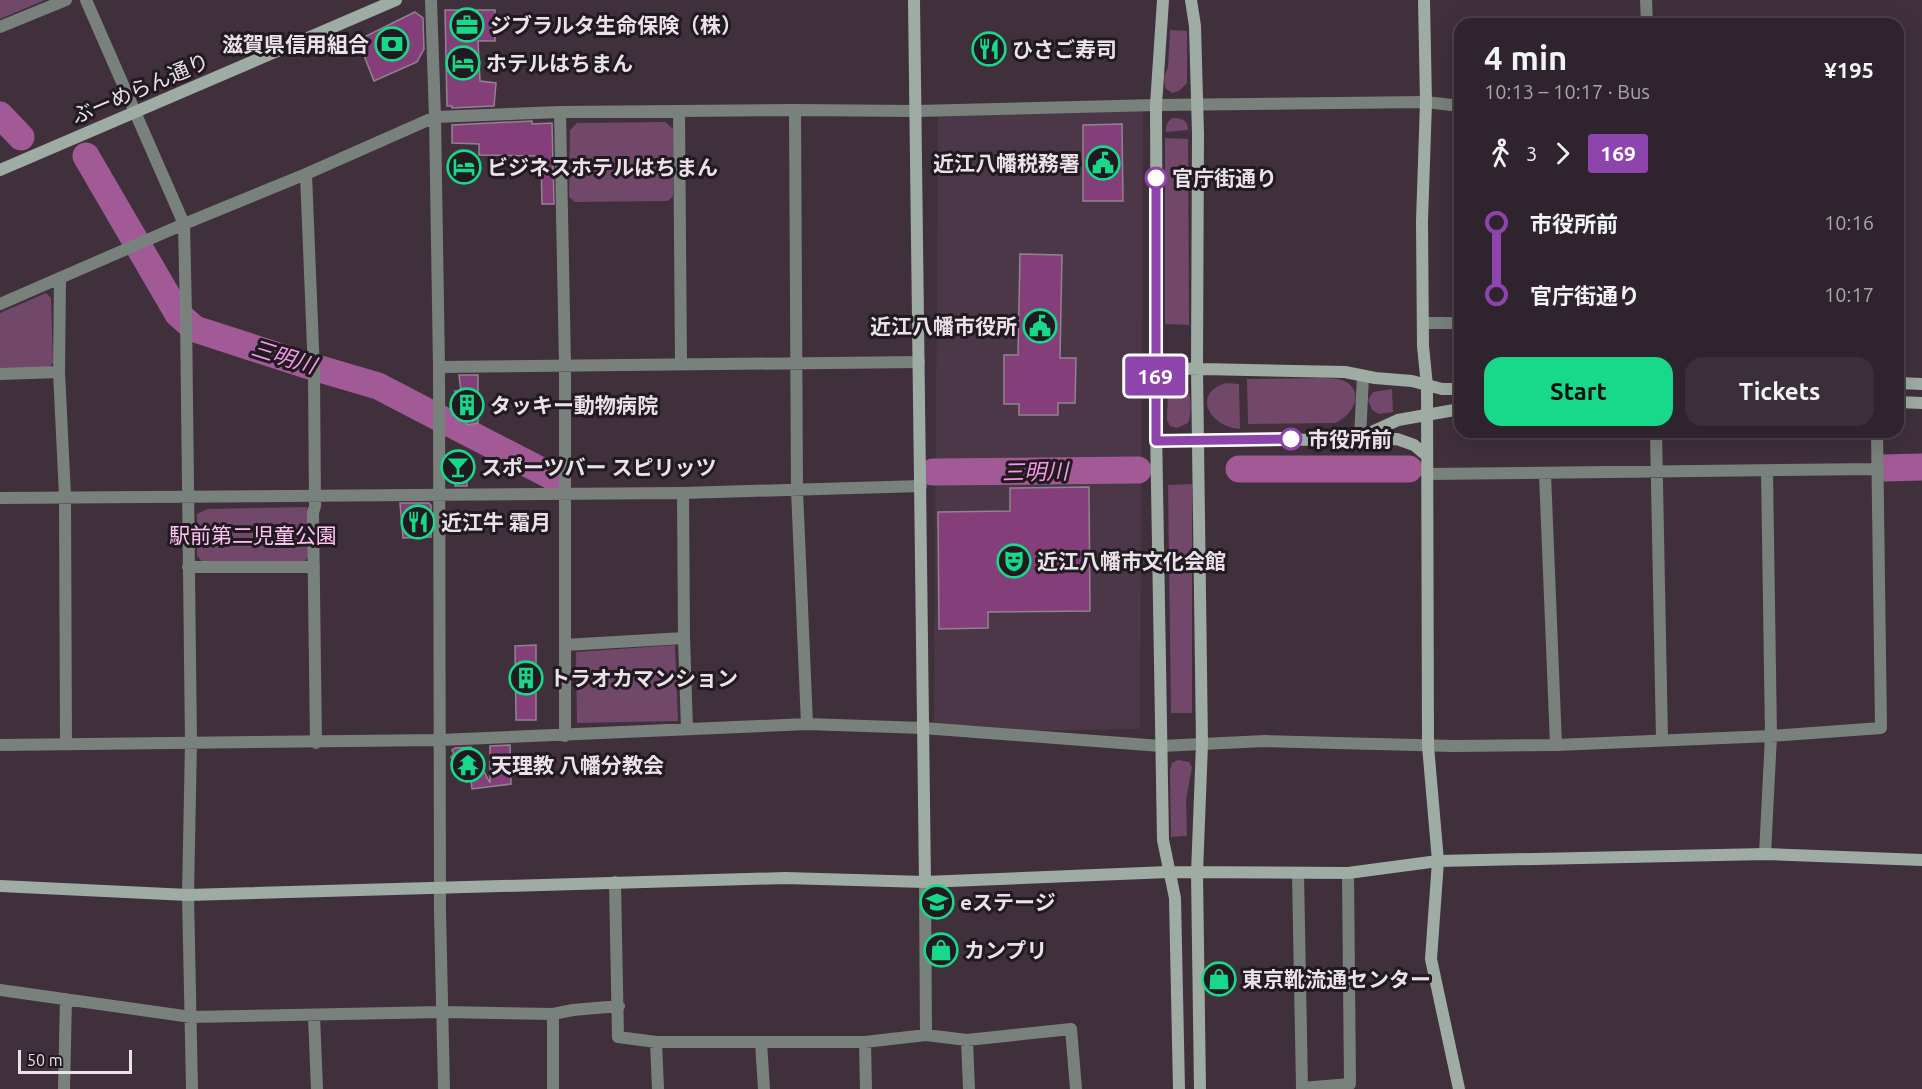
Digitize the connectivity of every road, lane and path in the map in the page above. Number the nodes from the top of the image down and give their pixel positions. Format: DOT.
graph roads {
  1 [pos="66,0"];
  2 [pos="86,0"];
  3 [pos="396,0"];
  4 [pos="431,0"];
  5 [pos="914,0"];
  6 [pos="1162,0"];
  7 [pos="1191,0"];
  8 [pos="1424,0"];
  9 [pos="1646,0"];
  10 [pos="1647,18"];
  11 [pos="0,27"];
  12 [pos="1426,102"];
  13 [pos="1197,104"];
  14 [pos="1454,104"];
  15 [pos="1156,105"];
  16 [pos="795,110"];
  17 [pos="135,111"];
  18 [pos="679,111"];
  19 [pos="916,111"];
  20 [pos="560,112"];
  21 [pos="435,117"];
  22 [pos="0,170"];
  23 [pos="306,174"];
  24 [pos="184,225"];
  25 [pos="60,278"];
  26 [pos="0,304"];
  27 [pos="1423,323"];
  28 [pos="1454,323"];
  29 [pos="919,362"];
  30 [pos="681,363"];
  31 [pos="796,363"];
  32 [pos="565,365"];
  33 [pos="439,367"];
  34 [pos="1155,368"];
  35 [pos="1197,369"];
  36 [pos="59,372"];
  37 [pos="0,374"];
  38 [pos="1363,376"];
  39 [pos="1904,383"];
  40 [pos="1922,384"];
  41 [pos="1427,386"];
  42 [pos="1454,389"];
  43 [pos="1904,402"];
  44 [pos="1922,403"];
  45 [pos="1454,410"];
  46 [pos="1427,414"];
  47 [pos="1360,438"];
  48 [pos="1656,438"];
  49 [pos="1877,438"];
  50 [pos="1198,440"];
  51 [pos="1156,441"];
  52 [pos="1427,456"];
  53 [pos="1878,470"];
  54 [pos="1767,471"];
  55 [pos="1656,472"];
  56 [pos="1427,474"];
  57 [pos="1545,474"];
  58 [pos="921,486"];
  59 [pos="797,490"];
  60 [pos="683,493"];
  61 [pos="441,494"];
  62 [pos="565,494"];
  63 [pos="315,495"];
  64 [pos="65,496"];
  65 [pos="188,497"];
  66 [pos="0,498"];
  67 [pos="188,567"];
  68 [pos="314,567"];
  69 [pos="684,638"];
  70 [pos="565,645"];
  71 [pos="807,724"];
  72 [pos="923,728"];
  73 [pos="687,729"];
  74 [pos="565,736"];
  75 [pos="1771,736"];
  76 [pos="1662,739"];
  77 [pos="440,740"];
  78 [pos="191,742"];
  79 [pos="316,743"];
  80 [pos="66,744"];
  81 [pos="1202,744"];
  82 [pos="0,745"];
  83 [pos="1556,745"];
  84 [pos="1161,746"];
  85 [pos="1428,746"];
  86 [pos="1765,854"];
  87 [pos="1922,860"];
  88 [pos="1438,861"];
  89 [pos="1168,872"];
  90 [pos="1197,873"];
  91 [pos="1298,873"];
  92 [pos="1348,873"];
  93 [pos="615,882"];
  94 [pos="925,882"];
  95 [pos="0,886"];
  96 [pos="441,887"];
  97 [pos="188,895"];
  98 [pos="0,990"];
  99 [pos="66,999"];
  100 [pos="619,1006"];
  101 [pos="442,1012"];
  102 [pos="552,1014"];
  103 [pos="314,1016"];
  104 [pos="191,1017"];
  105 [pos="926,1035"];
  106 [pos="967,1040"];
  107 [pos="656,1042"];
  108 [pos="761,1042"];
  109 [pos="865,1042"];
  110 [pos="64,1089"];
  111 [pos="192,1089"];
  112 [pos="317,1089"];
  113 [pos="444,1089"];
  114 [pos="553,1089"];
  115 [pos="658,1089"];
  116 [pos="764,1089"];
  117 [pos="866,1089"];
  118 [pos="969,1089"];
  119 [pos="1076,1089"];
  120 [pos="1179,1089"];
  121 [pos="1200,1089"];
  122 [pos="1459,1089"];
  1 -- 11 [label="street"];
  2 -- 17 [label="street"];
  3 -- 17 [label="street, ぶーめらん通り"];
  4 -- 21 [label="street"];
  5 -- 19 [label="street"];
  6 -- 15 [label="street"];
  7 -- 13 [label="street"];
  8 -- 12 [label="street"];
  9 -- 10 [label="street"];
  12 -- 13 [label="street"];
  12 -- 14 [label="street"];
  12 -- 27 [label="street"];
  13 -- 15 [label="street"];
  13 -- 35 [label="street"];
  15 -- 19 [label="street"];
  15 -- 34 [label="street"];
  16 -- 18 [label="street"];
  16 -- 19 [label="street"];
  16 -- 31 [label="street"];
  17 -- 22 [label="street, ぶーめらん通り"];
  17 -- 24 [label="street"];
  18 -- 20 [label="street"];
  18 -- 30 [label="street"];
  19 -- 29 [label="street"];
  20 -- 21 [label="street"];
  20 -- 32 [label="street"];
  21 -- 23 [label="street"];
  21 -- 33 [label="street"];
  23 -- 24 [label="street"];
  23 -- 63 [label="street"];
  24 -- 25 [label="street"];
  24 -- 65 [label="street"];
  25 -- 26 [label="street"];
  25 -- 36 [label="street"];
  27 -- 28 [label="street"];
  27 -- 41 [label="street"];
  29 -- 31 [label="street"];
  29 -- 58 [label="street"];
  30 -- 31 [label="street"];
  30 -- 32 [label="street"];
  31 -- 59 [label="street"];
  32 -- 33 [label="street"];
  32 -- 62 [label="street"];
  33 -- 61 [label="street"];
  34 -- 35 [label="street"];
  34 -- 51 [label="street"];
  35 -- 38 [label="street"];
  35 -- 50 [label="street"];
  36 -- 37 [label="street"];
  36 -- 64 [label="street"];
  38 -- 41 [label="street"];
  38 -- 47 [label="street"];
  39 -- 40 [label="street"];
  41 -- 42 [label="street"];
  41 -- 46 [label="street"];
  43 -- 44 [label="street"];
  45 -- 46 [label="street"];
  46 -- 47 [label="street"];
  46 -- 52 [label="street"];
  47 -- 50 [label="street"];
  47 -- 52 [label="street"];
  48 -- 55 [label="street"];
  49 -- 53 [label="street"];
  50 -- 51 [label="street"];
  50 -- 81 [label="street"];
  51 -- 84 [label="street"];
  52 -- 56 [label="street"];
  53 -- 54 [label="street"];
  53 -- 75 [label="street"];
  54 -- 55 [label="street"];
  54 -- 75 [label="street"];
  55 -- 57 [label="street"];
  55 -- 76 [label="street"];
  56 -- 57 [label="street"];
  56 -- 85 [label="street"];
  57 -- 83 [label="street"];
  58 -- 59 [label="street"];
  58 -- 72 [label="street"];
  59 -- 60 [label="street"];
  59 -- 71 [label="street"];
  60 -- 62 [label="street"];
  60 -- 69 [label="street"];
  61 -- 62 [label="street"];
  61 -- 63 [label="street"];
  61 -- 77 [label="street"];
  62 -- 70 [label="street"];
  63 -- 65 [label="street"];
  63 -- 68 [label="street"];
  64 -- 65 [label="street"];
  64 -- 66 [label="street"];
  64 -- 80 [label="street"];
  65 -- 67 [label="street"];
  67 -- 68 [label="street"];
  67 -- 78 [label="street"];
  68 -- 79 [label="street"];
  69 -- 70 [label="street"];
  69 -- 73 [label="street"];
  70 -- 74 [label="street"];
  71 -- 72 [label="street"];
  71 -- 73 [label="street"];
  72 -- 84 [label="street"];
  72 -- 94 [label="street"];
  73 -- 74 [label="street"];
  74 -- 77 [label="street"];
  75 -- 76 [label="street"];
  75 -- 86 [label="street"];
  76 -- 83 [label="street"];
  77 -- 79 [label="street"];
  77 -- 96 [label="street"];
  78 -- 79 [label="street"];
  78 -- 80 [label="street"];
  78 -- 97 [label="street"];
  80 -- 82 [label="street"];
  81 -- 84 [label="street"];
  81 -- 85 [label="street"];
  81 -- 90 [label="street"];
  83 -- 85 [label="street"];
  84 -- 89 [label="street"];
  85 -- 88 [label="street"];
  86 -- 87 [label="street"];
  86 -- 88 [label="street"];
  88 -- 92 [label="street"];
  88 -- 122 [label="street"];
  89 -- 90 [label="street"];
  89 -- 94 [label="street"];
  89 -- 120 [label="street"];
  90 -- 91 [label="street"];
  90 -- 121 [label="street"];
  91 -- 92 [label="street"];
  91 -- 92 [label="street"];
  93 -- 94 [label="street"];
  93 -- 96 [label="street"];
  93 -- 100 [label="street"];
  94 -- 105 [label="street"];
  95 -- 97 [label="street"];
  96 -- 97 [label="street"];
  96 -- 101 [label="street"];
  97 -- 104 [label="street"];
  98 -- 99 [label="street"];
  99 -- 104 [label="street"];
  99 -- 110 [label="street"];
  100 -- 102 [label="street"];
  100 -- 107 [label="street"];
  101 -- 102 [label="street"];
  101 -- 103 [label="street"];
  101 -- 113 [label="street"];
  102 -- 114 [label="street"];
  103 -- 104 [label="street"];
  103 -- 112 [label="street"];
  104 -- 111 [label="street"];
  105 -- 106 [label="street"];
  105 -- 109 [label="street"];
  106 -- 118 [label="street"];
  106 -- 119 [label="street"];
  107 -- 108 [label="street"];
  107 -- 115 [label="street"];
  108 -- 109 [label="street"];
  108 -- 116 [label="street"];
  109 -- 117 [label="street"];
}
